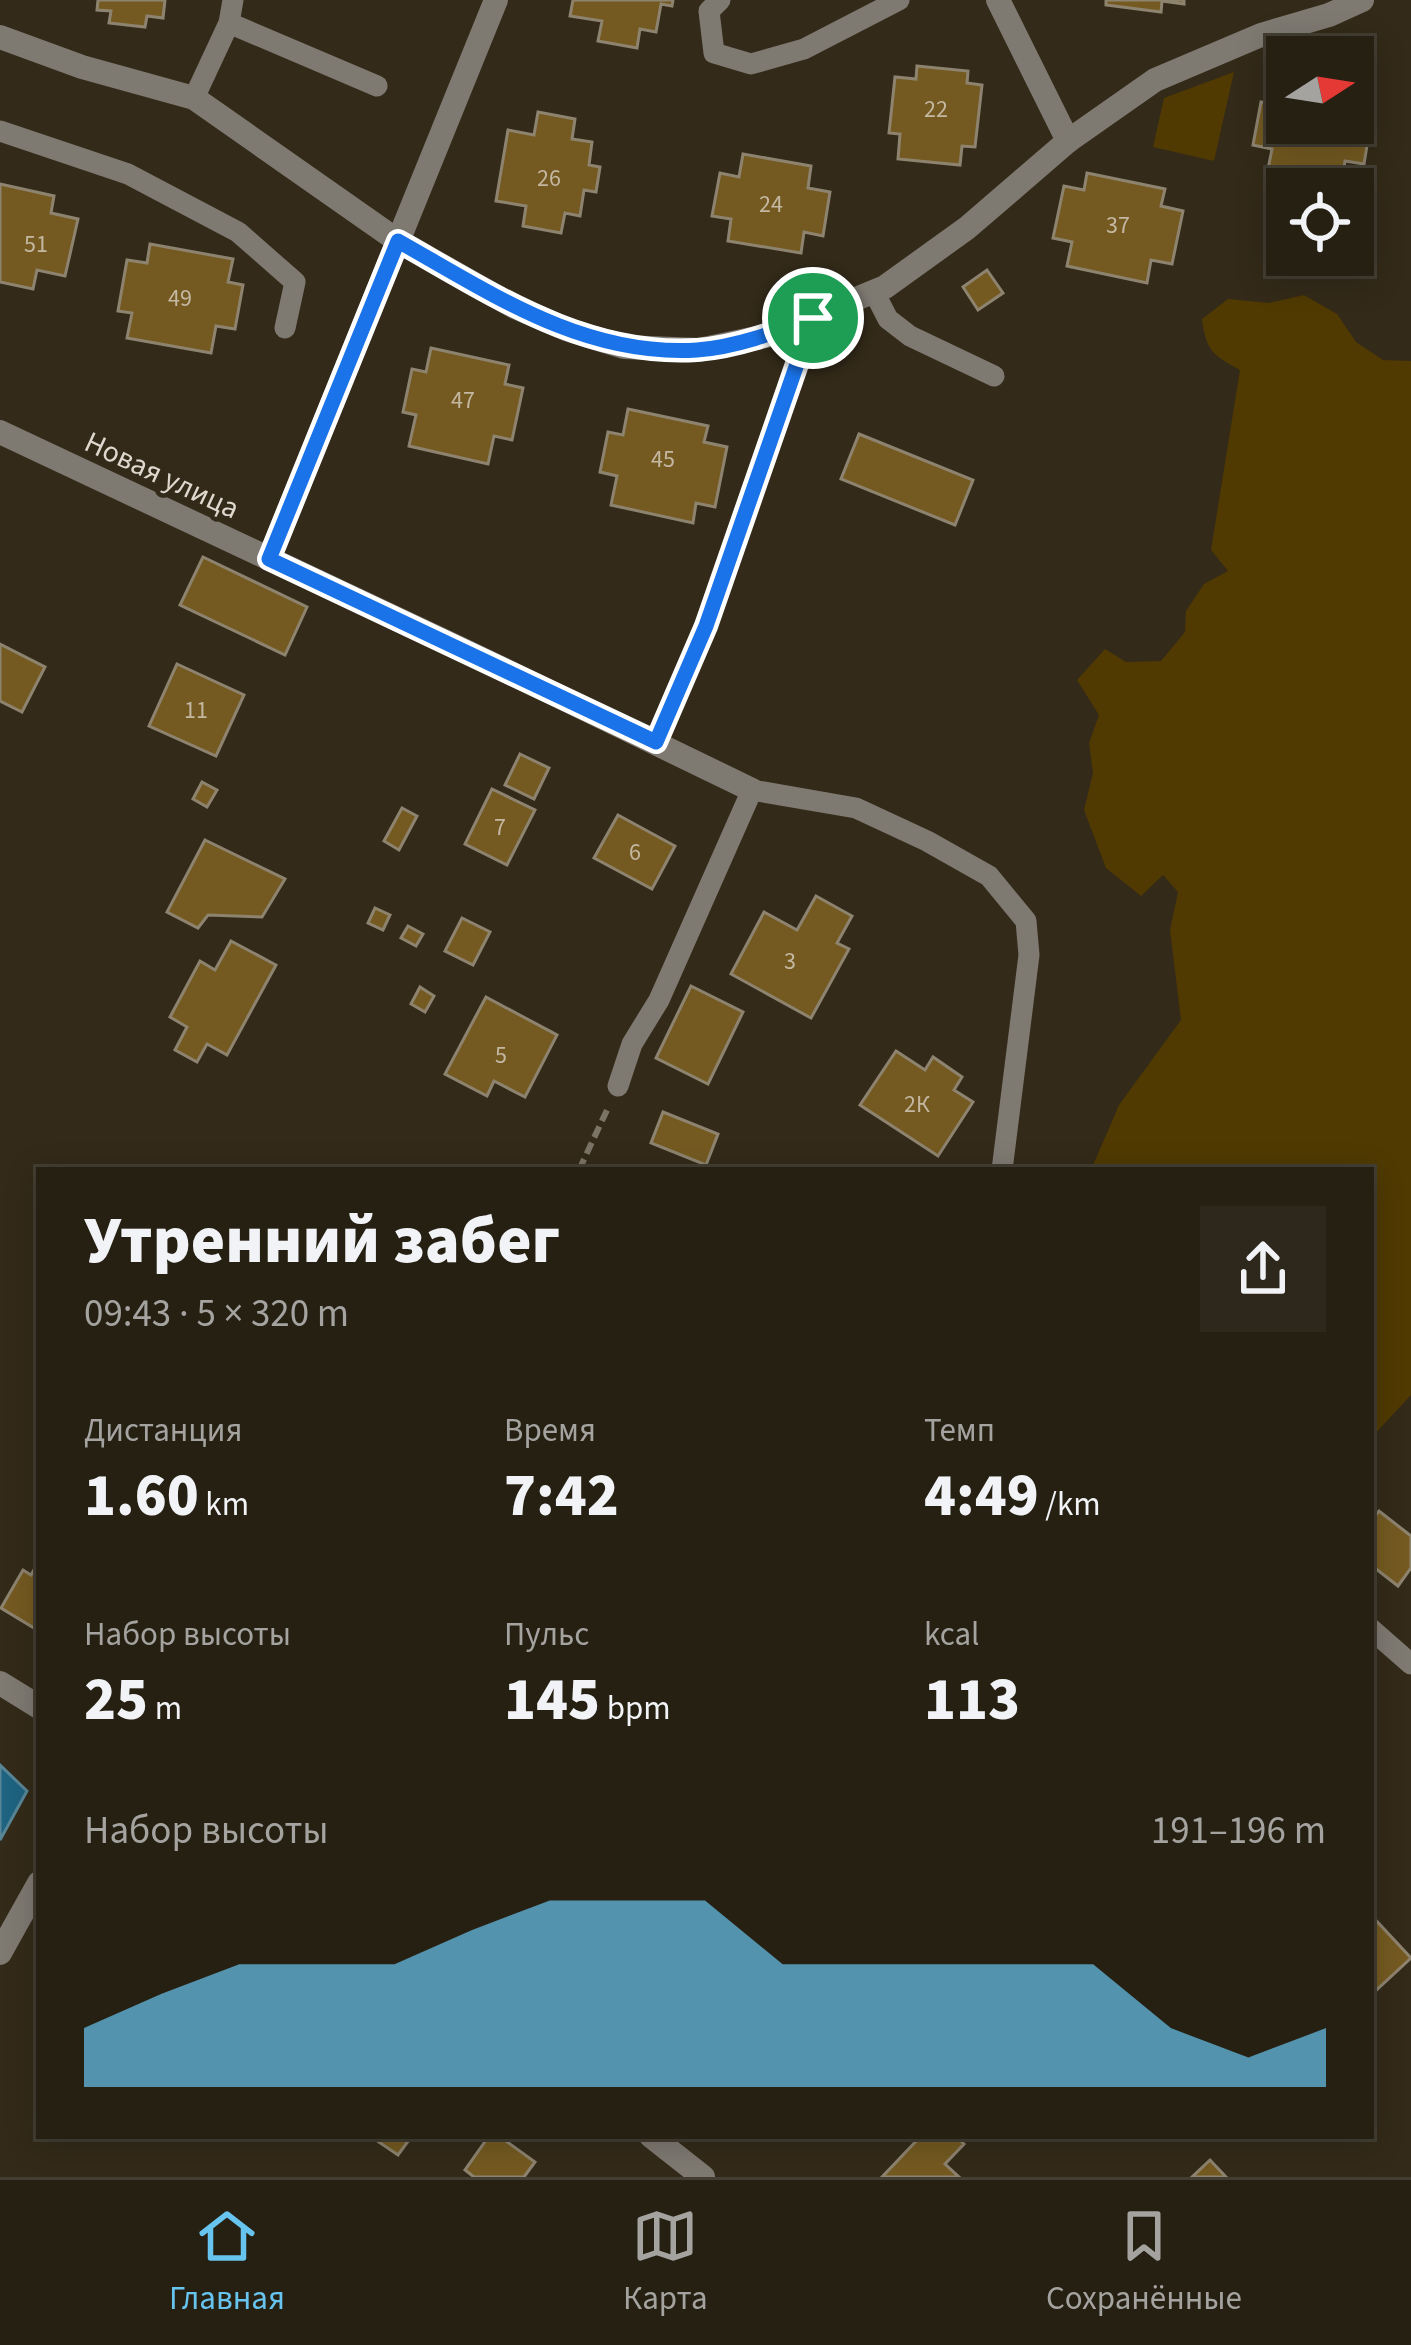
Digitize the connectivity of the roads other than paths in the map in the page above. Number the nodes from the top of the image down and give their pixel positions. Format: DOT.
graph roads {
  1 [pos="233,0"];
  2 [pos="496,0"];
  3 [pos="720,0"];
  4 [pos="898,0"];
  5 [pos="998,0"];
  6 [pos="1362,0"];
  7 [pos="229,23"];
  8 [pos="0,38"];
  9 [pos="377,86"];
  10 [pos="194,98"];
  11 [pos="0,131"];
  12 [pos="1068,141"];
  13 [pos="398,241"];
  14 [pos="874,292"];
  15 [pos="285,328"];
  16 [pos="994,376"];
  17 [pos="0,432"];
  18 [pos="269,559"];
  19 [pos="752,790"];
  20 [pos="618,1086"];
  21 [pos="1002,1167"];
  22 [pos="1374,1632"];
  23 [pos="1411,1664"];
  24 [pos="0,1683"];
  25 [pos="36,1705"];
  26 [pos="36,1888"];
  27 [pos="0,1953"];
  28 [pos="656,2139"];
  29 [pos="703,2177"];
  1 -- 7 [label="lane"];
  2 -- 13 [label="street"];
  3 -- 4 [label="lane"];
  5 -- 12 [label="street"];
  6 -- 12 [label="street"];
  7 -- 9 [label="lane"];
  7 -- 10 [label="lane"];
  8 -- 10 [label="street"];
  10 -- 13 [label="street"];
  11 -- 15 [label="lane"];
  12 -- 14 [label="street"];
  13 -- 14 [label="street"];
  13 -- 18 [label="street"];
  14 -- 16 [label="lane"];
  17 -- 18 [label="street, Новая улица"];
  18 -- 19 [label="street, Новая улица"];
  19 -- 20 [label="lane"];
  19 -- 21 [label="lane"];
  22 -- 23 [label="lane"];
  24 -- 25 [label="street"];
  26 -- 27 [label="street"];
  28 -- 29 [label="street"];
}
